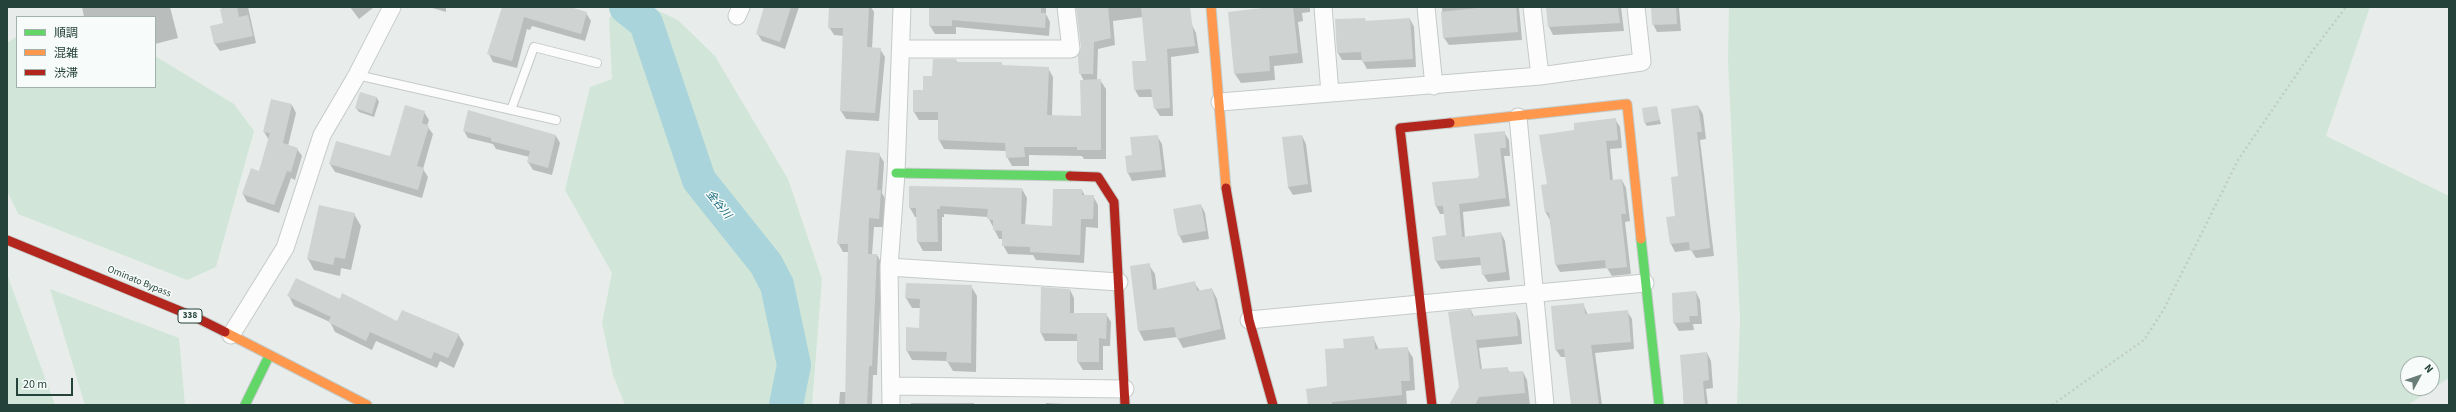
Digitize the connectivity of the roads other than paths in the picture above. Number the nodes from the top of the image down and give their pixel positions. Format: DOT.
graph roads {
  1 [pos="392,7"];
  2 [pos="902,7"];
  3 [pos="1066,7"];
  4 [pos="1211,7"];
  5 [pos="1323,7"];
  6 [pos="1426,7"];
  7 [pos="1532,7"];
  8 [pos="1636,7"];
  9 [pos="901,49"];
  10 [pos="597,63"];
  11 [pos="357,75"];
  12 [pos="1540,76"];
  13 [pos="1434,86"];
  14 [pos="1330,93"];
  15 [pos="1220,102"];
  16 [pos="511,110"];
  17 [pos="1518,118"];
  18 [pos="556,120"];
  19 [pos="896,173"];
  20 [pos="8,238"];
  21 [pos="889,267"];
  22 [pos="1119,282"];
  23 [pos="1645,283"];
  24 [pos="1534,294"];
  25 [pos="1421,304"];
  26 [pos="1249,320"];
  27 [pos="231,335"];
  28 [pos="268,356"];
  29 [pos="892,386"];
  30 [pos="1125,397"];
  31 [pos="245,405"];
  32 [pos="367,405"];
  33 [pos="891,405"];
  34 [pos="1273,405"];
  35 [pos="1432,405"];
  36 [pos="1545,405"];
  37 [pos="1659,405"];
  1 -- 11 [label="street"];
  2 -- 9 [label="street"];
  3 -- 9 [label="street"];
  4 -- 15 [label="main road"];
  5 -- 14 [label="street"];
  6 -- 13 [label="street"];
  7 -- 12 [label="street"];
  8 -- 12 [label="street"];
  9 -- 19 [label="street"];
  10 -- 16 [label="lane"];
  11 -- 16 [label="lane"];
  11 -- 27 [label="street"];
  12 -- 13 [label="street"];
  13 -- 14 [label="street"];
  14 -- 15 [label="street"];
  15 -- 26 [label="main road"];
  16 -- 18 [label="lane"];
  17 -- 23 [label="main road"];
  17 -- 24 [label="street"];
  17 -- 25 [label="main road"];
  19 -- 21 [label="street"];
  19 -- 22 [label="main road"];
  20 -- 27 [label="main road, Ominato Bypass / 338"];
  21 -- 22 [label="street"];
  21 -- 29 [label="street"];
  22 -- 30 [label="main road"];
  23 -- 24 [label="street"];
  23 -- 37 [label="main road"];
  24 -- 25 [label="street"];
  24 -- 36 [label="street"];
  25 -- 26 [label="street"];
  25 -- 35 [label="main road"];
  26 -- 34 [label="main road"];
  27 -- 28 [label="main road, Ominato Bypass / 338"];
  28 -- 31 [label="main road"];
  28 -- 32 [label="main road, Ominato Bypass / 338"];
  29 -- 30 [label="street"];
  29 -- 33 [label="street"];
}
